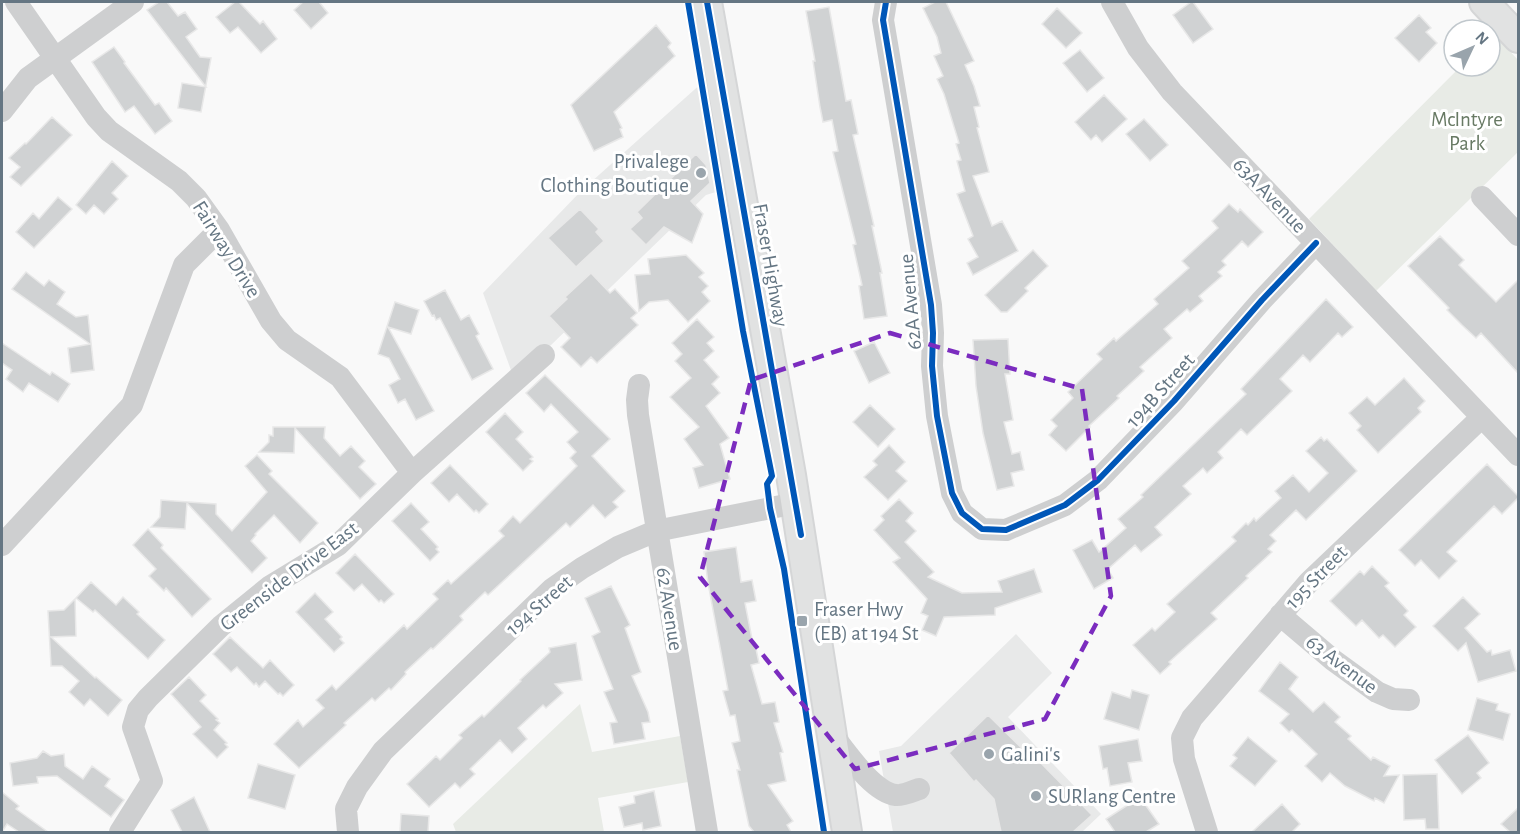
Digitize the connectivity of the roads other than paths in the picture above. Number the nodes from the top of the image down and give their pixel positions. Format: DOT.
graph roads {
  1 [pos="16,2"];
  2 [pos="133,2"];
  3 [pos="707,2"];
  4 [pos="886,2"];
  5 [pos="1112,2"];
  6 [pos="1484,2"];
  7 [pos="1518,38"];
  8 [pos="54,58"];
  9 [pos="2,111"];
  10 [pos="1482,197"];
  11 [pos="219,230"];
  12 [pos="1518,235"];
  13 [pos="1316,243"];
  14 [pos="544,355"];
  15 [pos="639,385"];
  16 [pos="1482,417"];
  17 [pos="1518,455"];
  18 [pos="412,473"];
  19 [pos="796,502"];
  20 [pos="1006,530"];
  21 [pos="656,531"];
  22 [pos="2,545"];
  23 [pos="1280,615"];
  24 [pos="1409,700"];
  25 [pos="830,732"];
  26 [pos="919,789"];
  27 [pos="120,832"];
  28 [pos="348,832"];
  29 [pos="707,832"];
  30 [pos="847,832"];
  31 [pos="1207,832"];
  1 -- 8 [label="street, Fairway Drive"];
  2 -- 8 [label="street"];
  3 -- 19 [label="main road, Fraser Highway"];
  4 -- 20 [label="street, 62A Avenue"];
  5 -- 13 [label="street, 63A Avenue"];
  6 -- 7 [label="main road"];
  8 -- 9 [label="street"];
  8 -- 11 [label="street, Fairway Drive"];
  10 -- 12 [label="street"];
  11 -- 18 [label="street, Fairway Drive"];
  11 -- 22 [label="street"];
  13 -- 16 [label="street, 63A Avenue"];
  13 -- 20 [label="street, 194B Street"];
  14 -- 18 [label="street, Greenside Drive East"];
  15 -- 21 [label="street, 62 Avenue"];
  16 -- 17 [label="street, 63A Avenue"];
  16 -- 23 [label="street, 195 Street"];
  18 -- 27 [label="street, Greenside Drive East"];
  19 -- 21 [label="street, 194 Street"];
  19 -- 25 [label="main road, Fraser Highway"];
  21 -- 28 [label="street, 194 Street"];
  21 -- 29 [label="street, 62 Avenue"];
  23 -- 24 [label="street, 63 Avenue"];
  23 -- 31 [label="street, 195 Street"];
  25 -- 26 [label="street"];
  25 -- 30 [label="main road, Fraser Highway"];
}
